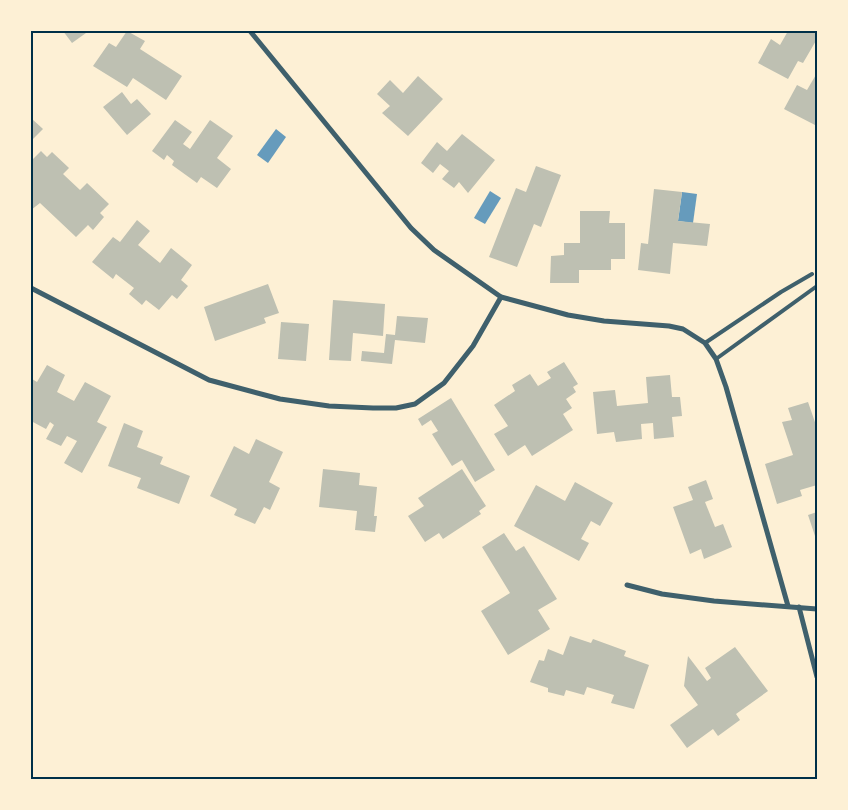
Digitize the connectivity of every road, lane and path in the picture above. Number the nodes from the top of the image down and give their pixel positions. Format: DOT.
graph roads {
  1 [pos="250,31"];
  2 [pos="812,274"];
  3 [pos="817,286"];
  4 [pos="31,288"];
  5 [pos="501,297"];
  6 [pos="705,343"];
  7 [pos="716,359"];
  8 [pos="627,586"];
  9 [pos="788,606"];
  10 [pos="799,607"];
  11 [pos="817,609"];
  12 [pos="817,677"];
  1 -- 5 [label="street"];
  2 -- 6 [label="lane"];
  3 -- 7 [label="lane"];
  4 -- 5 [label="street"];
  5 -- 6 [label="street"];
  6 -- 7 [label="street"];
  7 -- 9 [label="street"];
  8 -- 9 [label="street"];
  9 -- 10 [label="street"];
  10 -- 11 [label="street"];
  10 -- 12 [label="street"];
}
